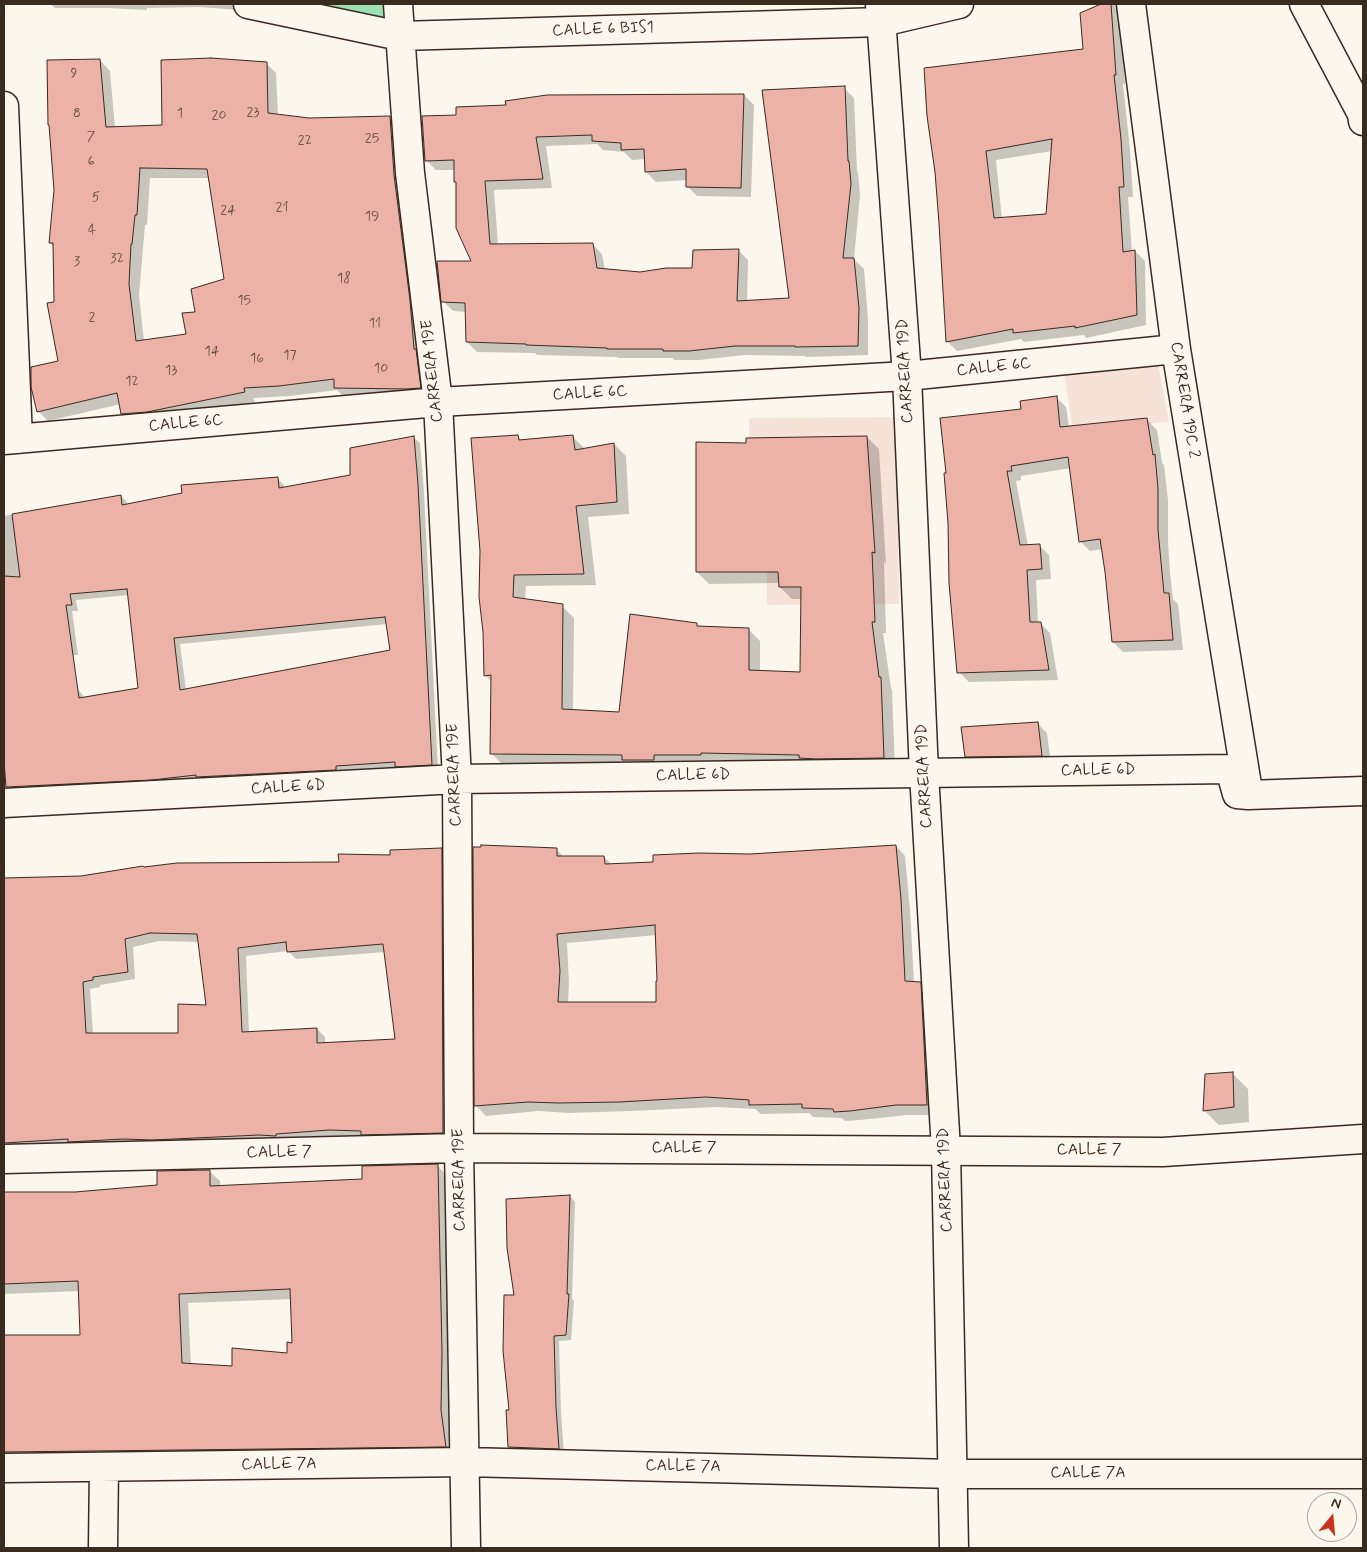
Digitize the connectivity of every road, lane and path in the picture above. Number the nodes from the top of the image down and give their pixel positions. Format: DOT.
graph roads {
  1 [pos="248,4"];
  2 [pos="398,4"];
  3 [pos="959,4"];
  4 [pos="1131,4"];
  5 [pos="1304,4"];
  6 [pos="881,13"];
  7 [pos="400,36"];
  8 [pos="4,106"];
  9 [pos="1363,116"];
  10 [pos="1176,349"];
  11 [pos="908,376"];
  12 [pos="438,402"];
  13 [pos="11,440"];
  14 [pos="924,773"];
  15 [pos="457,780"];
  16 [pos="1363,791"];
  17 [pos="1248,795"];
  18 [pos="4,803"];
  19 [pos="1363,1139"];
  20 [pos="459,1148"];
  21 [pos="946,1150"];
  22 [pos="4,1159"];
  23 [pos="465,1462"];
  24 [pos="104,1467"];
  25 [pos="4,1468"];
  26 [pos="953,1474"];
  27 [pos="1363,1474"];
  28 [pos="103,1548"];
  29 [pos="466,1548"];
  30 [pos="954,1548"];
  1 -- 7 [label="street, CALLE 6 BIS1"];
  2 -- 7 [label="street, CARRERA 19E"];
  3 -- 6 [label="street, CALLE 6 BIS1"];
  4 -- 10 [label="street, CARRERA 19C 2"];
  5 -- 9 [label="street"];
  6 -- 7 [label="street, CALLE 6 BIS1"];
  6 -- 11 [label="street, CARRERA 19D"];
  7 -- 12 [label="street, CARRERA 19E"];
  8 -- 13 [label="street"];
  10 -- 11 [label="street, CALLE 6C"];
  10 -- 17 [label="street, CARRERA 19C 2"];
  11 -- 12 [label="street, CALLE 6C"];
  11 -- 14 [label="street, CARRERA 19D"];
  12 -- 13 [label="street, CALLE 6C"];
  12 -- 15 [label="street, CARRERA 19E"];
  14 -- 15 [label="street, CALLE 6D"];
  14 -- 17 [label="street, CALLE 6D"];
  14 -- 21 [label="street, CARRERA 19D"];
  15 -- 18 [label="street, CALLE 6D"];
  15 -- 20 [label="street, CARRERA 19E"];
  16 -- 17 [label="street"];
  19 -- 21 [label="street, CALLE 7"];
  20 -- 21 [label="street, CALLE 7"];
  20 -- 22 [label="street, CALLE 7"];
  20 -- 23 [label="street, CARRERA 19E"];
  21 -- 26 [label="street, CARRERA 19D"];
  23 -- 24 [label="street, CALLE 7A"];
  23 -- 26 [label="street, CALLE 7A"];
  23 -- 29 [label="street, CARRERA 19E"];
  24 -- 25 [label="street, CALLE 7A"];
  24 -- 28 [label="street"];
  26 -- 27 [label="street, CALLE 7A"];
  26 -- 30 [label="street, CARRERA 19D"];
}
